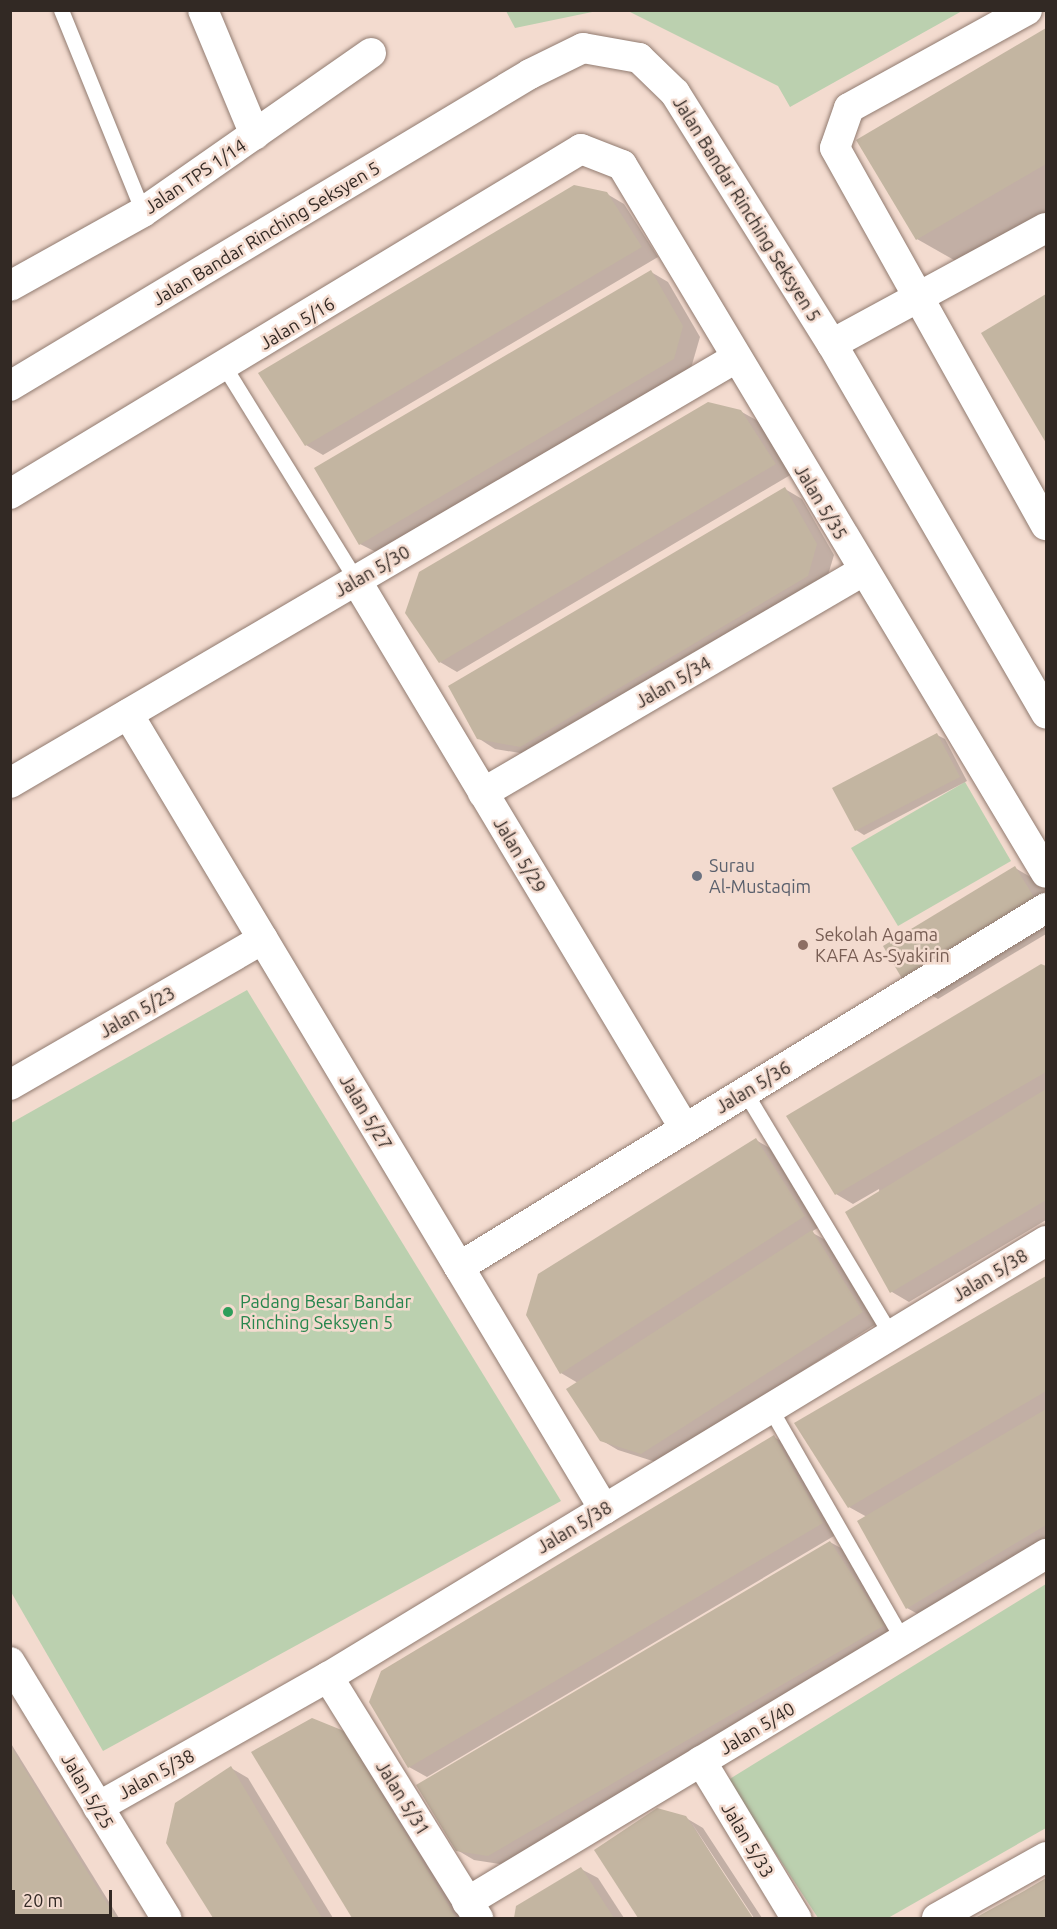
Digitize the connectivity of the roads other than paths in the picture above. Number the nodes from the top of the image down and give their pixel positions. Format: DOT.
graph roads {
  1 [pos="61,10"];
  2 [pos="203,10"];
  3 [pos="1026,10"];
  4 [pos="371,53"];
  5 [pos="255,135"];
  6 [pos="581,149"];
  7 [pos="143,212"];
  8 [pos="1047,228"];
  9 [pos="12,281"];
  10 [pos="923,298"];
  11 [pos="832,344"];
  12 [pos="734,358"];
  13 [pos="224,366"];
  14 [pos="10,386"];
  15 [pos="10,494"];
  16 [pos="1047,525"];
  17 [pos="863,571"];
  18 [pos="356,580"];
  19 [pos="1047,713"];
  20 [pos="128,714"];
  21 [pos="13,777"];
  22 [pos="483,793"];
  23 [pos="1047,873"];
  24 [pos="1047,908"];
  25 [pos="263,939"];
  26 [pos="10,1085"];
  27 [pos="745,1092"];
  28 [pos="685,1129"];
  29 [pos="1047,1241"];
  30 [pos="459,1267"];
  31 [pos="891,1335"];
  32 [pos="770,1408"];
  33 [pos="604,1509"];
  34 [pos="1047,1554"];
  35 [pos="903,1640"];
  36 [pos="10,1662"];
  37 [pos="328,1677"];
  38 [pos="701,1761"];
  39 [pos="98,1807"];
  40 [pos="1047,1857"];
  41 [pos="472,1910"];
  42 [pos="166,1918"];
  43 [pos="796,1918"];
  44 [pos="937,1918"];
  1 -- 7 [label="lane"];
  2 -- 5 [label="street"];
  3 -- 10 [label="street"];
  4 -- 5 [label="street, Jalan TPS 1/14"];
  5 -- 7 [label="street, Jalan TPS 1/14"];
  6 -- 12 [label="street, Jalan 5/35"];
  6 -- 13 [label="street, Jalan 5/16"];
  7 -- 9 [label="street, Jalan TPS 1/14"];
  8 -- 10 [label="street"];
  10 -- 11 [label="street"];
  10 -- 16 [label="street"];
  11 -- 14 [label="street, Jalan Bandar Rinching Seksyen 5"];
  11 -- 19 [label="street, Jalan Bandar Rinching Seksyen 5"];
  12 -- 17 [label="street, Jalan 5/35"];
  12 -- 18 [label="street, Jalan 5/30"];
  13 -- 15 [label="street, Jalan 5/16"];
  13 -- 18 [label="lane"];
  17 -- 22 [label="street, Jalan 5/34"];
  17 -- 23 [label="street, Jalan 5/35"];
  18 -- 20 [label="street, Jalan 5/30"];
  18 -- 22 [label="street, Jalan 5/29"];
  20 -- 21 [label="street, Jalan 5/30"];
  20 -- 25 [label="street, Jalan 5/27"];
  22 -- 28 [label="street, Jalan 5/29"];
  24 -- 27 [label="street, Jalan 5/36"];
  25 -- 26 [label="street, Jalan 5/23"];
  25 -- 30 [label="street, Jalan 5/27"];
  27 -- 28 [label="street, Jalan 5/36"];
  27 -- 31 [label="lane"];
  28 -- 30 [label="street, Jalan 5/36"];
  29 -- 31 [label="street, Jalan 5/38"];
  30 -- 33 [label="street, Jalan 5/27"];
  31 -- 32 [label="street, Jalan 5/38"];
  32 -- 33 [label="street, Jalan 5/38"];
  32 -- 35 [label="lane"];
  33 -- 37 [label="street, Jalan 5/38"];
  34 -- 35 [label="street, Jalan 5/40"];
  35 -- 38 [label="street, Jalan 5/40"];
  36 -- 39 [label="street, Jalan 5/25"];
  37 -- 39 [label="street, Jalan 5/38"];
  37 -- 41 [label="street, Jalan 5/31"];
  38 -- 41 [label="street, Jalan 5/40"];
  38 -- 43 [label="street, Jalan 5/33"];
  39 -- 42 [label="street, Jalan 5/25"];
  40 -- 44 [label="street"];
}
